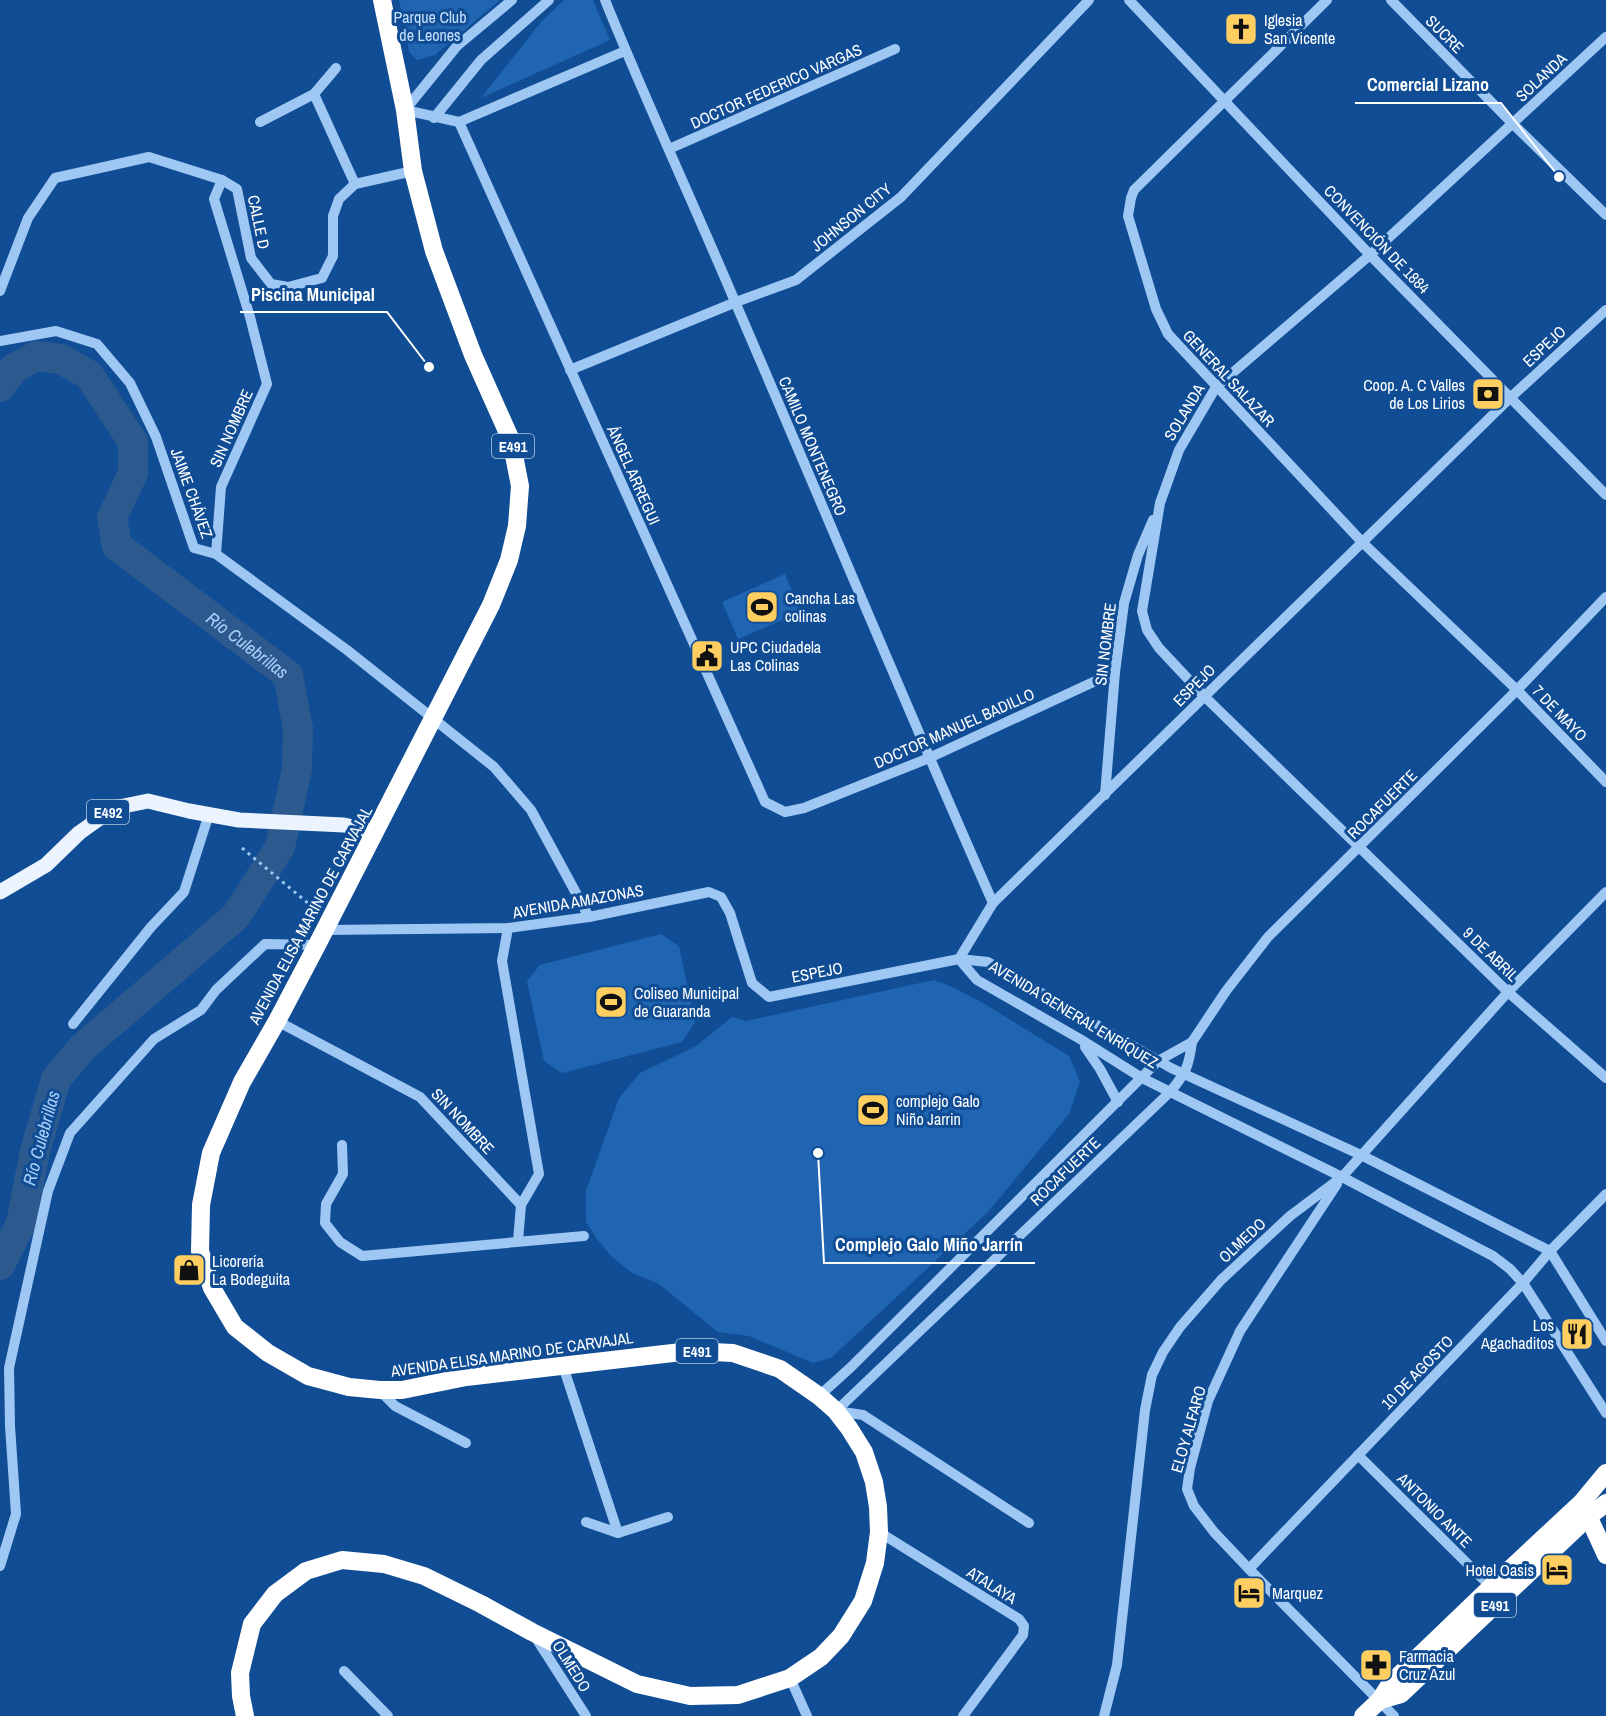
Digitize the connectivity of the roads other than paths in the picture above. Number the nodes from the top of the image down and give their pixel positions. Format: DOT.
graph roads {
  1 [pos="382,0"];
  2 [pos="512,0"];
  3 [pos="549,0"];
  4 [pos="605,0"];
  5 [pos="1089,0"];
  6 [pos="1129,0"];
  7 [pos="1327,0"];
  8 [pos="1391,0"];
  9 [pos="536,4"];
  10 [pos="1606,37"];
  11 [pos="895,49"];
  12 [pos="626,51"];
  13 [pos="336,68"];
  14 [pos="314,94"];
  15 [pos="1226,101"];
  16 [pos="405,110"];
  17 [pos="434,118"];
  18 [pos="260,122"];
  19 [pos="459,122"];
  20 [pos="1513,124"];
  21 [pos="669,149"];
  22 [pos="413,171"];
  23 [pos="222,180"];
  24 [pos="355,184"];
  25 [pos="1606,215"];
  26 [pos="1370,255"];
  27 [pos="0,291"];
  28 [pos="736,302"];
  29 [pos="1606,310"];
  30 [pos="0,341"];
  31 [pos="570,370"];
  32 [pos="1216,387"];
  33 [pos="1510,398"];
  34 [pos="1606,495"];
  35 [pos="1160,503"];
  36 [pos="1362,542"];
  37 [pos="216,554"];
  38 [pos="1606,597"];
  39 [pos="1115,672"];
  40 [pos="1517,690"];
  41 [pos="1204,696"];
  42 [pos="434,719"];
  43 [pos="929,758"];
  44 [pos="1606,782"];
  45 [pos="1105,795"];
  46 [pos="804,808"];
  47 [pos="209,814"];
  48 [pos="375,832"];
  49 [pos="1359,847"];
  50 [pos="0,892"];
  51 [pos="1606,892"];
  52 [pos="993,903"];
  53 [pos="589,916"];
  54 [pos="507,928"];
  55 [pos="321,938"];
  56 [pos="960,959"];
  57 [pos="1508,992"];
  58 [pos="768,998"];
  59 [pos="277,1021"];
  60 [pos="73,1024"];
  61 [pos="1080,1040"];
  62 [pos="1192,1042"];
  63 [pos="1158,1061"];
  64 [pos="1184,1074"];
  65 [pos="1142,1078"];
  66 [pos="1606,1078"];
  67 [pos="1170,1092"];
  68 [pos="1118,1102"];
  69 [pos="342,1145"];
  70 [pos="1361,1155"];
  71 [pos="1342,1176"];
  72 [pos="1606,1194"];
  73 [pos="521,1205"];
  74 [pos="584,1236"];
  75 [pos="518,1241"];
  76 [pos="1550,1251"];
  77 [pos="1523,1283"];
  78 [pos="1606,1341"];
  79 [pos="563,1366"];
  80 [pos="380,1390"];
  81 [pos="819,1396"];
  82 [pos="836,1411"];
  83 [pos="1606,1413"];
  84 [pos="466,1443"];
  85 [pos="1358,1455"];
  86 [pos="1606,1473"];
  87 [pos="1606,1503"];
  88 [pos="1585,1509"];
  89 [pos="668,1517"];
  90 [pos="586,1522"];
  91 [pos="1029,1523"];
  92 [pos="879,1532"];
  93 [pos="618,1533"];
  94 [pos="1606,1555"];
  95 [pos="0,1566"];
  96 [pos="1249,1569"];
  97 [pos="1491,1587"];
  98 [pos="532,1632"];
  99 [pos="344,1671"];
  100 [pos="790,1678"];
  101 [pos="1380,1700"];
  102 [pos="245,1716"];
  103 [pos="388,1716"];
  104 [pos="586,1716"];
  105 [pos="807,1716"];
  106 [pos="963,1716"];
  107 [pos="1104,1716"];
  108 [pos="1363,1716"];
  109 [pos="1394,1716"];
  1 -- 16 [label="highway, E491"];
  2 -- 16 [label="street"];
  3 -- 9 [label="street"];
  4 -- 12 [label="street, CAMILO MONTENEGRO"];
  5 -- 28 [label="street, JOHNSON CITY"];
  6 -- 15 [label="street, CONVENCIÓN DE 1884"];
  7 -- 15 [label="street, GENERAL SALAZAR"];
  8 -- 20 [label="street, SUCRE"];
  9 -- 17 [label="street"];
  10 -- 20 [label="street, SOLANDA"];
  11 -- 21 [label="street, DOCTOR FEDERICO VARGAS"];
  12 -- 19 [label="street"];
  12 -- 21 [label="street, CAMILO MONTENEGRO"];
  13 -- 14 [label="street"];
  14 -- 18 [label="street"];
  14 -- 24 [label="street"];
  15 -- 26 [label="street, CONVENCIÓN DE 1884"];
  15 -- 32 [label="street, GENERAL SALAZAR"];
  16 -- 17 [label="street"];
  16 -- 22 [label="highway, E491"];
  17 -- 19 [label="street"];
  19 -- 31 [label="street, ÁNGEL ARREGUI"];
  20 -- 25 [label="street, SUCRE"];
  20 -- 26 [label="street, SOLANDA"];
  21 -- 28 [label="street, CAMILO MONTENEGRO"];
  22 -- 24 [label="street"];
  22 -- 42 [label="highway, AVENIDA ELISA MARINO DE CARVAJAL / E491"];
  23 -- 24 [label="street, CALLE D"];
  23 -- 27 [label="street"];
  23 -- 37 [label="street, SIN NOMBRE"];
  26 -- 32 [label="street, SOLANDA"];
  26 -- 33 [label="street, CONVENCIÓN DE 1884"];
  28 -- 31 [label="street, JOHNSON CITY"];
  28 -- 43 [label="street, CAMILO MONTENEGRO"];
  29 -- 33 [label="street, ESPEJO"];
  30 -- 37 [label="street, JAIME CHÁVEZ"];
  31 -- 46 [label="street, ÁNGEL ARREGUI"];
  32 -- 35 [label="street, SOLANDA"];
  32 -- 36 [label="street, GENERAL SALAZAR"];
  33 -- 34 [label="street, CONVENCIÓN DE 1884"];
  33 -- 36 [label="street, ESPEJO"];
  35 -- 39 [label="street, SIN NOMBRE"];
  35 -- 41 [label="street, SOLANDA"];
  36 -- 40 [label="street, GENERAL SALAZAR"];
  36 -- 41 [label="street, ESPEJO"];
  37 -- 42 [label="street, JAIME CHÁVEZ"];
  38 -- 40 [label="street, ROCAFUERTE"];
  39 -- 43 [label="street, DOCTOR MANUEL BADILLO"];
  39 -- 45 [label="street, SIN NOMBRE"];
  40 -- 44 [label="street, 7 DE MAYO"];
  40 -- 49 [label="street, ROCAFUERTE"];
  41 -- 45 [label="street, ESPEJO"];
  41 -- 49 [label="street, SOLANDA"];
  42 -- 48 [label="highway, AVENIDA ELISA MARINO DE CARVAJAL / E491"];
  42 -- 53 [label="street, JAIME CHÁVEZ"];
  43 -- 46 [label="street, DOCTOR MANUEL BADILLO"];
  43 -- 52 [label="street, CAMILO MONTENEGRO"];
  45 -- 52 [label="street, ESPEJO"];
  47 -- 48 [label="main road, E492"];
  47 -- 50 [label="main road, E492"];
  47 -- 60 [label="street"];
  48 -- 55 [label="highway, AVENIDA ELISA MARINO DE CARVAJAL / E491"];
  49 -- 57 [label="street, 9 DE ABRIL"];
  49 -- 62 [label="street, ROCAFUERTE"];
  51 -- 57 [label="street, OLMEDO"];
  52 -- 56 [label="street, ESPEJO"];
  53 -- 54 [label="street, AVENIDA AMAZONAS"];
  53 -- 58 [label="street, AVENIDA AMAZONAS"];
  54 -- 55 [label="street, AVENIDA AMAZONAS"];
  54 -- 73 [label="street"];
  55 -- 59 [label="highway, AVENIDA ELISA MARINO DE CARVAJAL / E491"];
  55 -- 95 [label="street, AVENIDA AMAZONAS"];
  56 -- 58 [label="street, ESPEJO"];
  56 -- 61 [label="street, AVENIDA GENERAL ENRÍQUEZ"];
  56 -- 63 [label="street, AVENIDA GENERAL ENRÍQUEZ"];
  57 -- 66 [label="street, 9 DE ABRIL"];
  57 -- 70 [label="street, OLMEDO"];
  59 -- 73 [label="street, SIN NOMBRE"];
  59 -- 80 [label="highway, AVENIDA ELISA MARINO DE CARVAJAL / E491"];
  61 -- 65 [label="street, AVENIDA GENERAL ENRÍQUEZ"];
  61 -- 68 [label="street"];
  62 -- 63 [label="street, ROCAFUERTE"];
  62 -- 64 [label="street, ROCAFUERTE"];
  63 -- 64 [label="street, AVENIDA GENERAL ENRÍQUEZ"];
  63 -- 65 [label="street, ROCAFUERTE"];
  64 -- 67 [label="street, ROCAFUERTE"];
  64 -- 70 [label="street, AVENIDA GENERAL ENRÍQUEZ"];
  65 -- 67 [label="street, AVENIDA GENERAL ENRÍQUEZ"];
  65 -- 68 [label="street, ROCAFUERTE"];
  67 -- 71 [label="street, AVENIDA GENERAL ENRÍQUEZ"];
  67 -- 82 [label="street, ROCAFUERTE"];
  68 -- 81 [label="street, ROCAFUERTE"];
  69 -- 75 [label="street"];
  70 -- 71 [label="street, OLMEDO"];
  70 -- 76 [label="street, AVENIDA GENERAL ENRÍQUEZ"];
  71 -- 77 [label="street, AVENIDA GENERAL ENRÍQUEZ"];
  71 -- 96 [label="street, ELOY ALFARO"];
  71 -- 107 [label="street, OLMEDO"];
  72 -- 76 [label="street, 10 DE AGOSTO"];
  73 -- 75 [label="street"];
  74 -- 75 [label="street"];
  76 -- 77 [label="street, 10 DE AGOSTO"];
  76 -- 78 [label="street"];
  77 -- 83 [label="street, AVENIDA GENERAL ENRÍQUEZ"];
  77 -- 85 [label="street, 10 DE AGOSTO"];
  79 -- 80 [label="highway, AVENIDA ELISA MARINO DE CARVAJAL / E491"];
  79 -- 81 [label="highway, AVENIDA ELISA MARINO DE CARVAJAL / E491"];
  79 -- 93 [label="street"];
  80 -- 84 [label="street"];
  81 -- 82 [label="highway, AVENIDA ELISA MARINO DE CARVAJAL / E491"];
  82 -- 91 [label="street"];
  82 -- 92 [label="highway, AVENIDA ELISA MARINO DE CARVAJAL / E491"];
  85 -- 96 [label="street, 10 DE AGOSTO"];
  85 -- 97 [label="street, ANTONIO ANTE"];
  86 -- 88 [label="highway, E491"];
  87 -- 88 [label="highway, E491"];
  88 -- 94 [label="highway"];
  88 -- 97 [label="highway, E491"];
  88 -- 101 [label="highway, E491"];
  89 -- 93 [label="street"];
  90 -- 93 [label="street"];
  92 -- 100 [label="highway, AVENIDA ELISA MARINO DE CARVAJAL / E491"];
  92 -- 106 [label="street, ATALAYA"];
  96 -- 101 [label="street, ELOY ALFARO"];
  97 -- 101 [label="highway, E491"];
  98 -- 100 [label="highway, AVENIDA ELISA MARINO DE CARVAJAL / E491"];
  98 -- 102 [label="highway, AVENIDA ELISA MARINO DE CARVAJAL / E491"];
  98 -- 104 [label="street, OLMEDO"];
  99 -- 103 [label="street"];
  100 -- 105 [label="street"];
  101 -- 108 [label="highway, E491"];
  101 -- 109 [label="street, ELOY ALFARO"];
}
